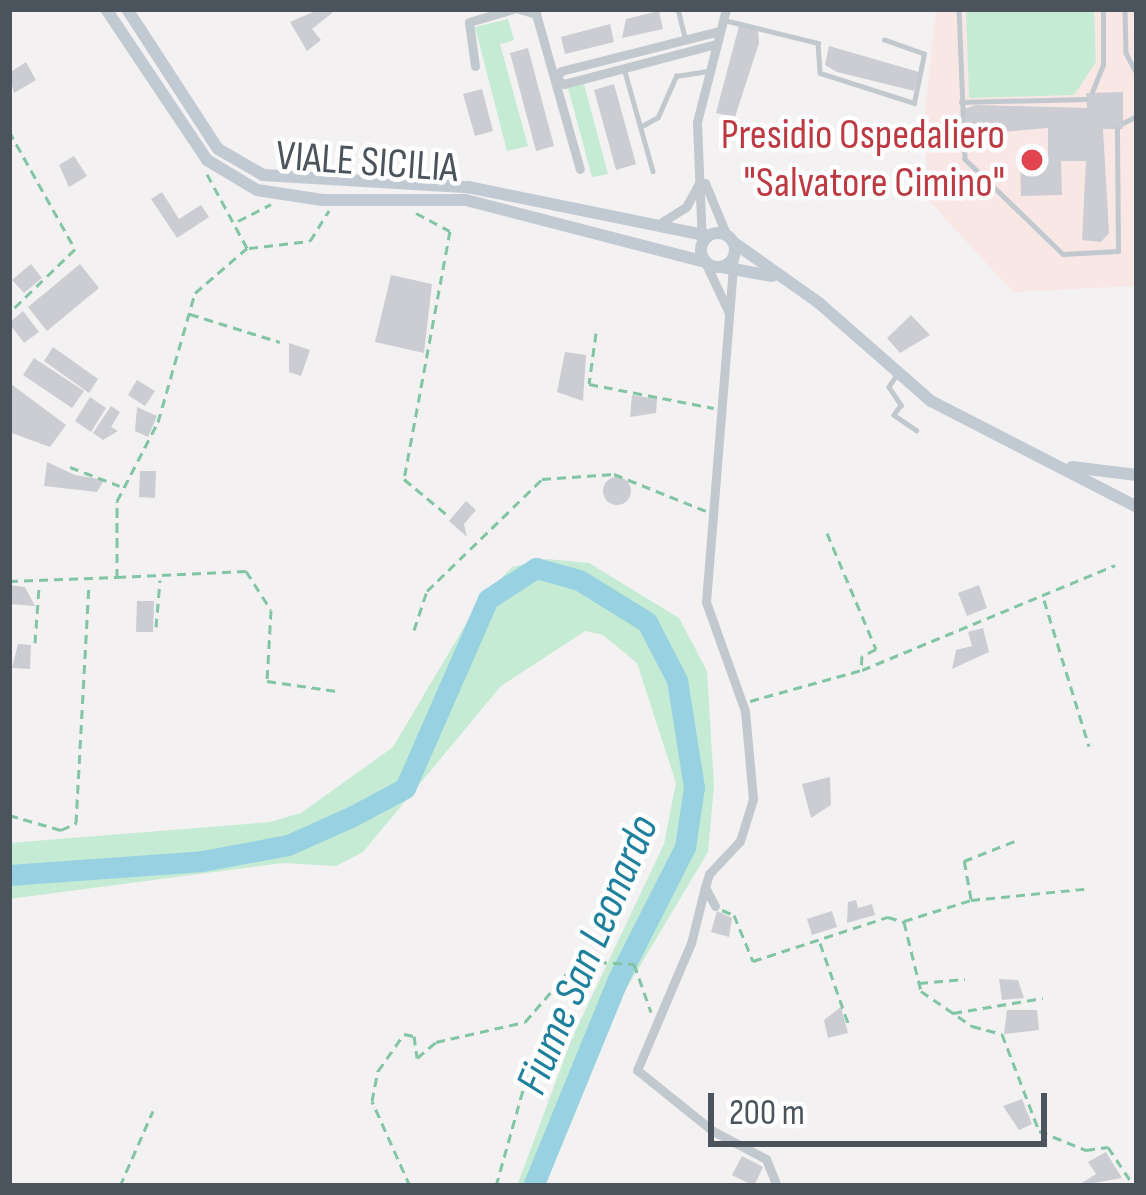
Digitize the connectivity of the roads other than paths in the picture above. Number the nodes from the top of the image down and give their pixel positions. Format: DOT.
graph roads {
  1 [pos="106,9"];
  2 [pos="127,9"];
  3 [pos="516,9"];
  4 [pos="678,9"];
  5 [pos="958,9"];
  6 [pos="1102,9"];
  7 [pos="1125,9"];
  8 [pos="723,20"];
  9 [pos="686,38"];
  10 [pos="884,40"];
  11 [pos="716,44"];
  12 [pos="476,66"];
  13 [pos="624,68"];
  14 [pos="708,71"];
  15 [pos="1137,74"];
  16 [pos="556,79"];
  17 [pos="1091,92"];
  18 [pos="1086,99"];
  19 [pos="961,102"];
  20 [pos="1137,116"];
  21 [pos="214,118"];
  22 [pos="640,127"];
  23 [pos="202,129"];
  24 [pos="700,166"];
  25 [pos="580,169"];
  26 [pos="653,171"];
  27 [pos="701,179"];
  28 [pos="662,222"];
  29 [pos="704,238"];
  30 [pos="723,256"];
  31 [pos="784,281"];
  32 [pos="731,320"];
  33 [pos="897,375"];
  34 [pos="916,430"];
  35 [pos="1059,464"];
  36 [pos="1137,479"];
  37 [pos="1137,505"];
  38 [pos="705,887"];
  39 [pos="715,906"];
  40 [pos="777,1186"];
  1 -- 30 [label="main road, VIALE SICILIA"];
  2 -- 23 [label="main road, VIALE SICILIA"];
  3 -- 12 [label="street"];
  3 -- 16 [label="street"];
  4 -- 9 [label="lane"];
  5 -- 19 [label="lane"];
  6 -- 17 [label="lane"];
  7 -- 15 [label="lane"];
  8 -- 9 [label="street"];
  8 -- 10 [label="lane"];
  8 -- 11 [label="street"];
  9 -- 16 [label="street"];
  11 -- 13 [label="street"];
  11 -- 14 [label="street"];
  13 -- 16 [label="street"];
  13 -- 22 [label="lane"];
  14 -- 22 [label="lane"];
  14 -- 24 [label="street"];
  16 -- 25 [label="street"];
  18 -- 19 [label="lane"];
  19 -- 20 [label="lane"];
  21 -- 23 [label="lane"];
  22 -- 26 [label="lane"];
  23 -- 28 [label="main road, VIALE SICILIA"];
  24 -- 27 [label="street"];
  24 -- 30 [label="street"];
  27 -- 28 [label="street"];
  27 -- 29 [label="street"];
  28 -- 29 [label="main road, VIALE SICILIA"];
  29 -- 30 [label="main road, VIALE SICILIA"];
  29 -- 30 [label="main road"];
  30 -- 31 [label="main road"];
  30 -- 31 [label="main road"];
  30 -- 32 [label="street"];
  30 -- 32 [label="street"];
  31 -- 33 [label="main road"];
  32 -- 38 [label="street"];
  33 -- 34 [label="lane"];
  33 -- 35 [label="main road"];
  35 -- 36 [label="main road"];
  35 -- 37 [label="main road"];
  36 -- 37 [label="main road"];
  38 -- 39 [label="street"];
  38 -- 40 [label="street"];
}
